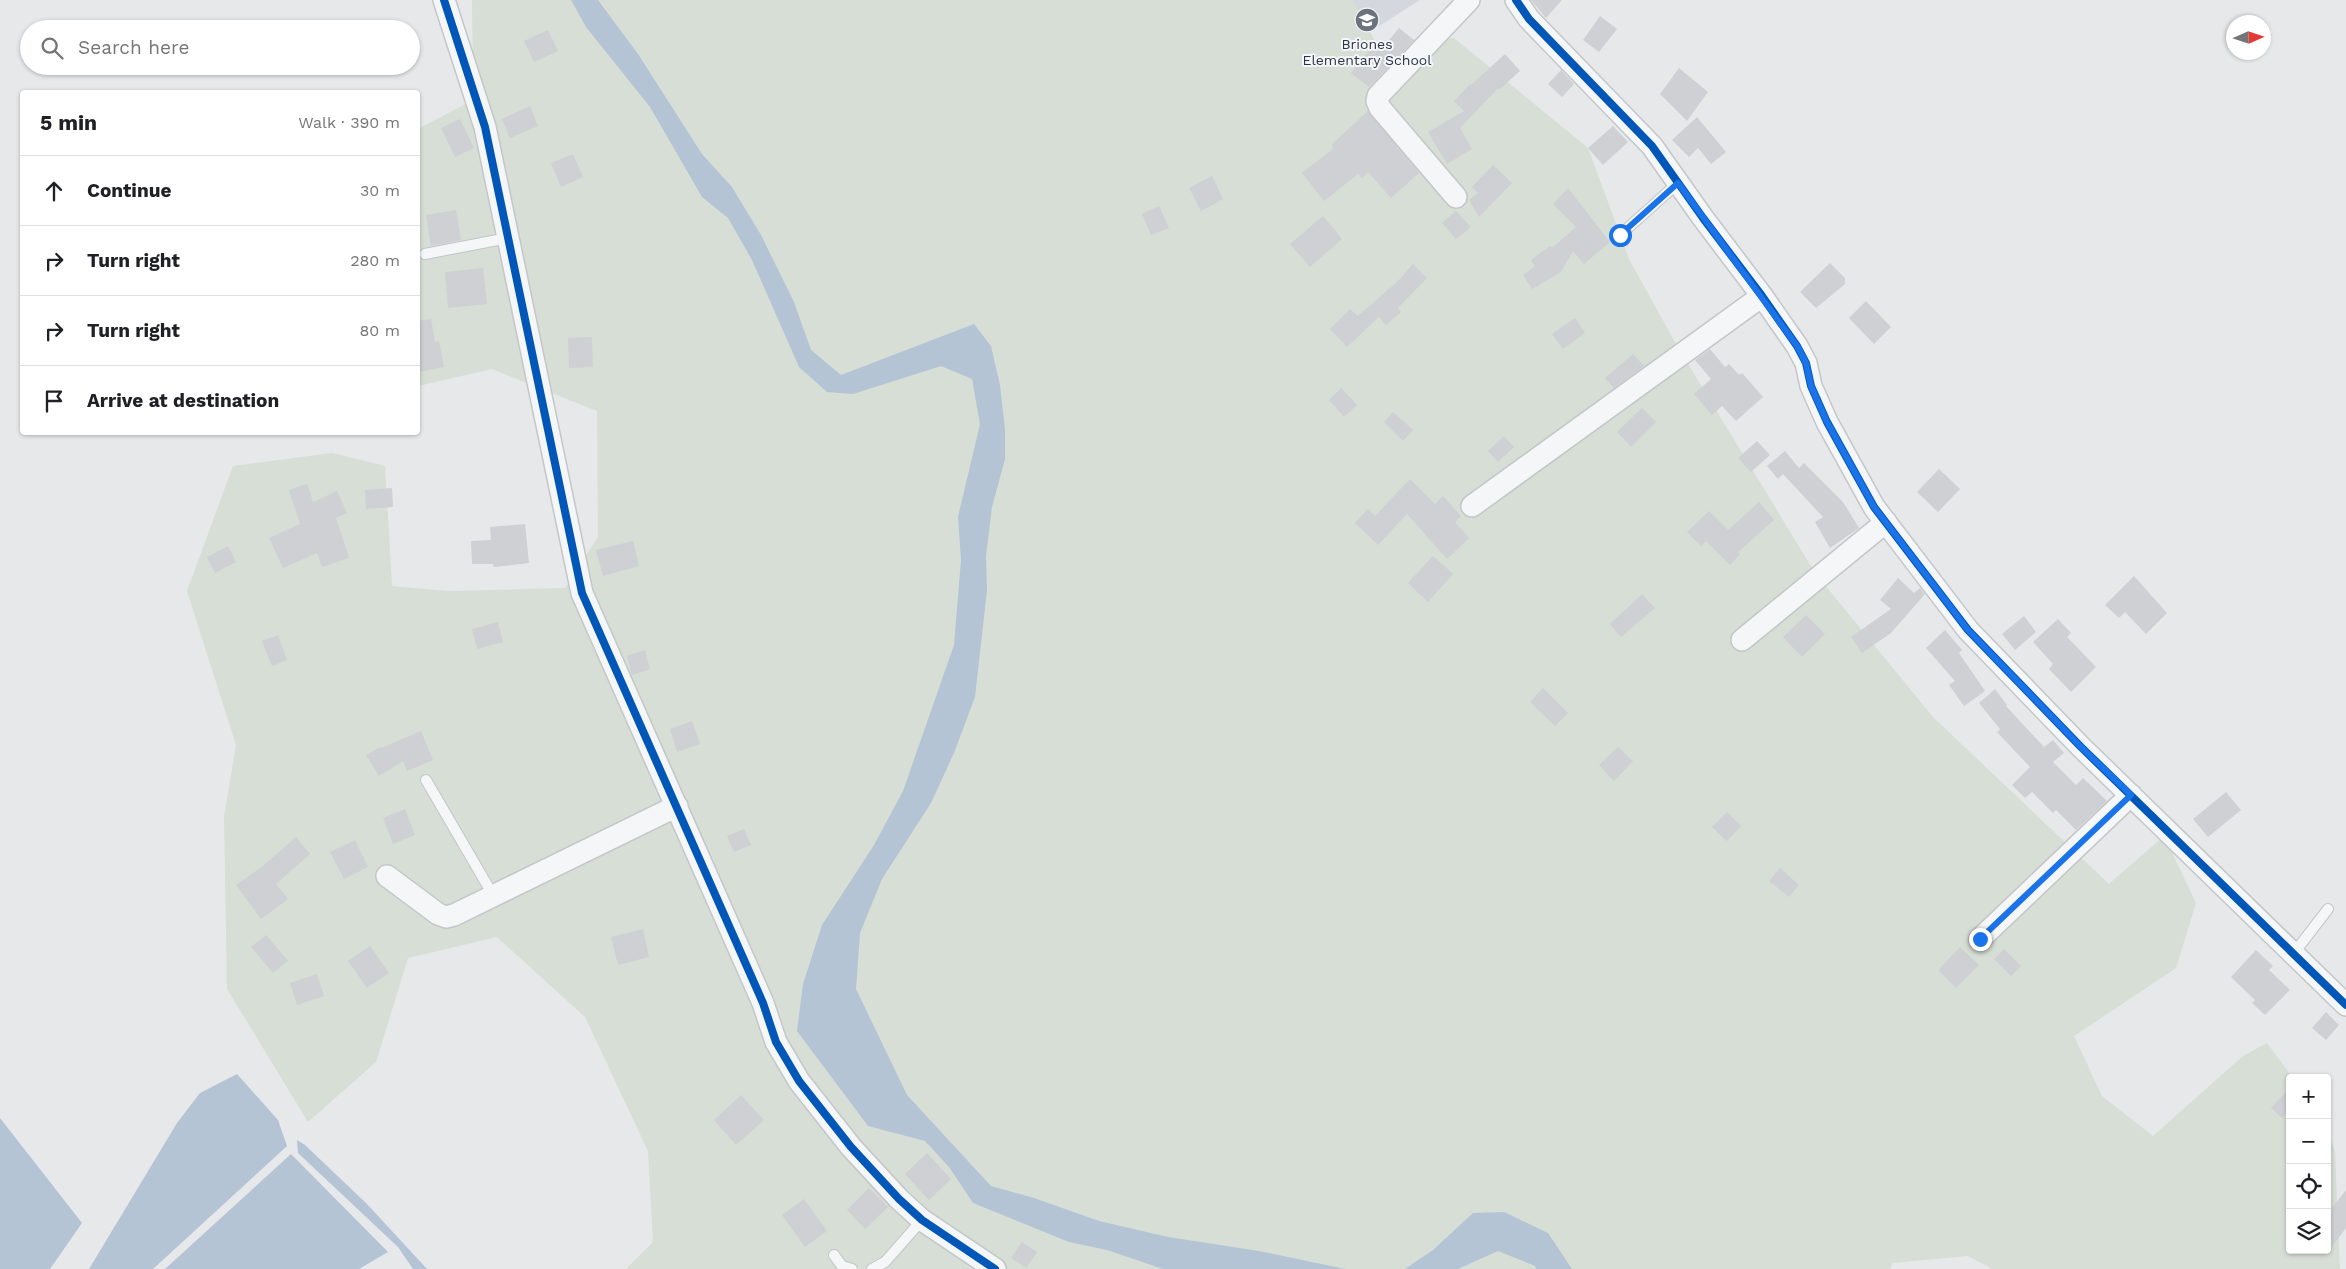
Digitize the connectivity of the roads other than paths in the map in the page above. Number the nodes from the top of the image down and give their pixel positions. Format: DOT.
graph roads {
  1 [pos="444,0"];
  2 [pos="1469,0"];
  3 [pos="1516,0"];
  4 [pos="1678,183"];
  5 [pos="1456,197"];
  6 [pos="1620,235"];
  7 [pos="508,238"];
  8 [pos="425,254"];
  9 [pos="1762,296"];
  10 [pos="1472,506"];
  11 [pos="1886,522"];
  12 [pos="1742,640"];
  13 [pos="426,780"];
  14 [pos="2131,795"];
  15 [pos="677,806"];
  16 [pos="386,876"];
  17 [pos="493,896"];
  18 [pos="2328,909"];
  19 [pos="1980,939"];
  20 [pos="2294,953"];
  21 [pos="2346,1005"];
  22 [pos="922,1220"];
  23 [pos="834,1255"];
  24 [pos="852,1269"];
  25 [pos="872,1269"];
  26 [pos="995,1269"];
  1 -- 7 [label="street"];
  2 -- 5 [label="street"];
  3 -- 4 [label="street"];
  4 -- 6 [label="lane"];
  4 -- 9 [label="street"];
  7 -- 8 [label="lane"];
  7 -- 15 [label="street"];
  9 -- 10 [label="street"];
  9 -- 11 [label="street"];
  11 -- 12 [label="street"];
  11 -- 14 [label="street"];
  13 -- 17 [label="lane"];
  14 -- 19 [label="street"];
  14 -- 20 [label="street"];
  15 -- 17 [label="street"];
  15 -- 22 [label="street"];
  16 -- 17 [label="street"];
  18 -- 20 [label="lane"];
  20 -- 21 [label="street"];
  22 -- 25 [label="lane"];
  22 -- 26 [label="street"];
  23 -- 24 [label="lane"];
}
